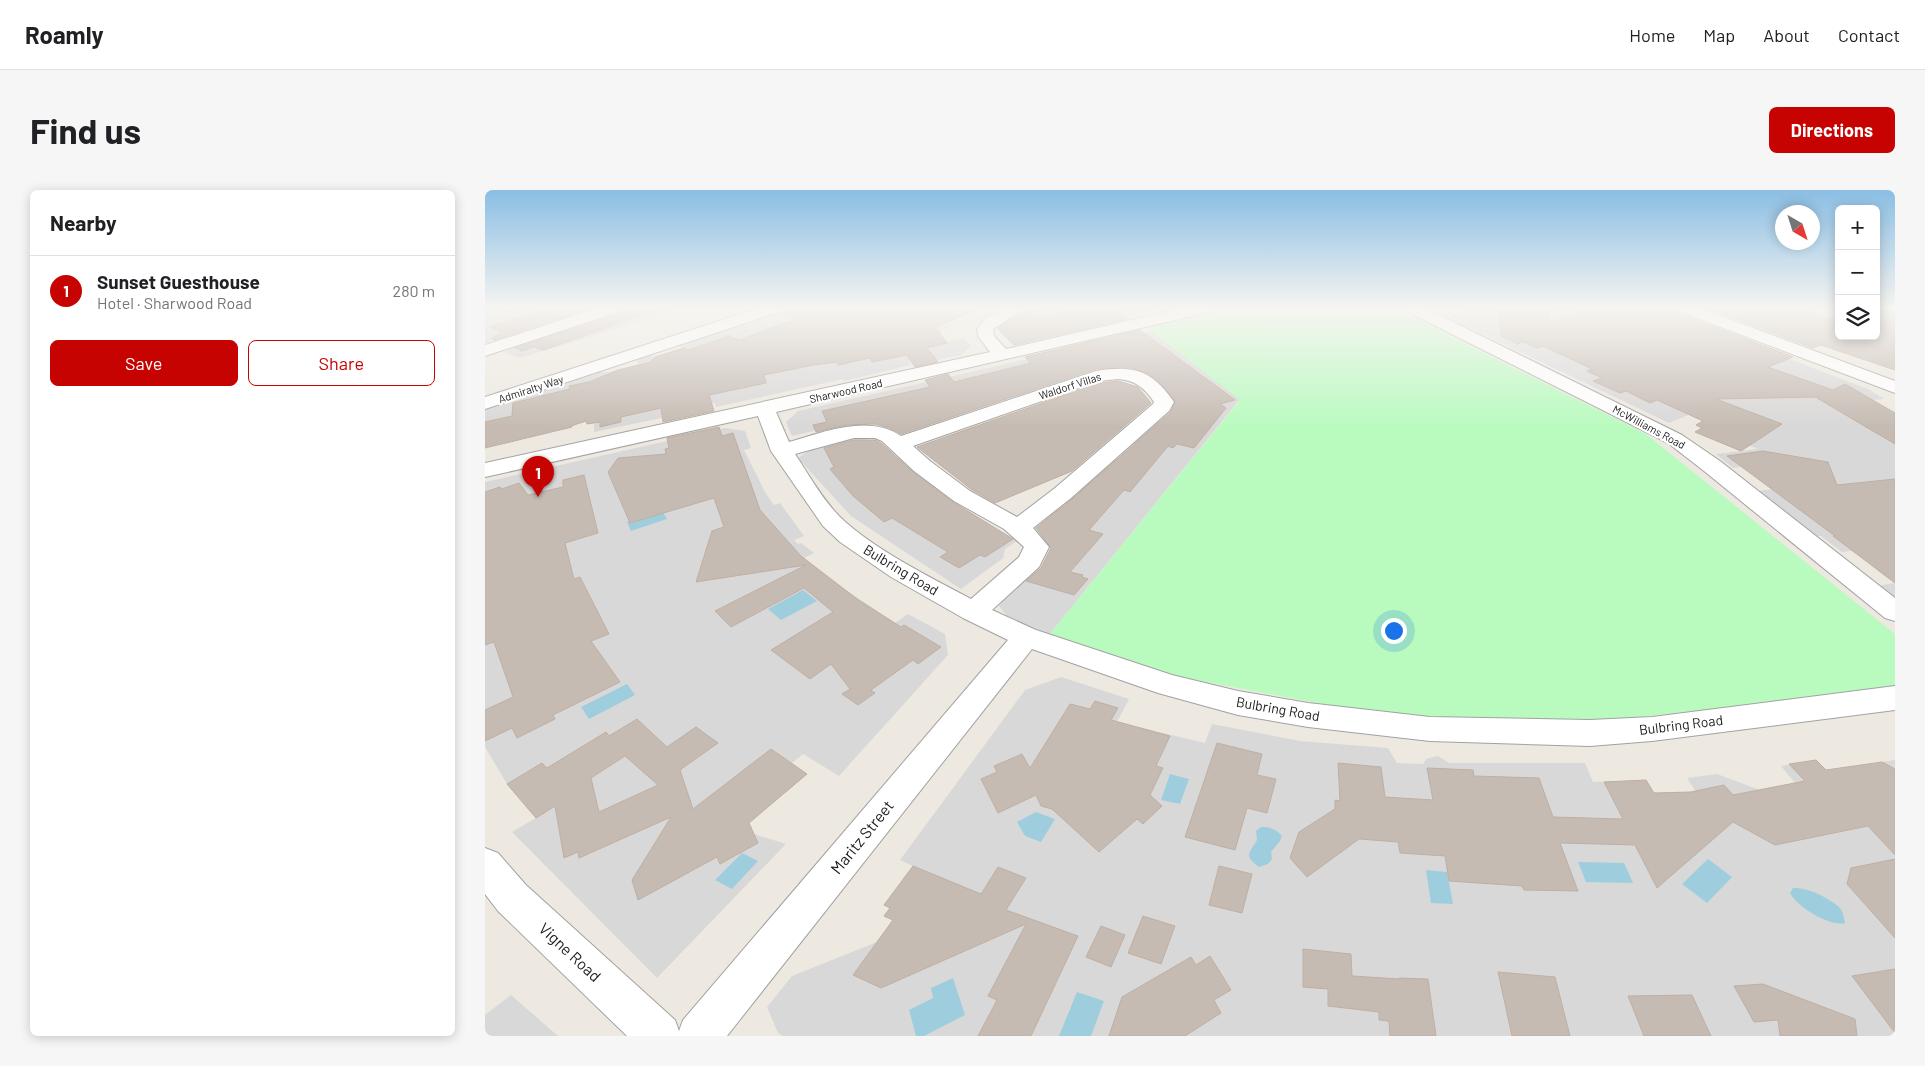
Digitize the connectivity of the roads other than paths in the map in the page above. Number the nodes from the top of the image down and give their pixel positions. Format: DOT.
graph roads {
  1 [pos="655,347"];
  2 [pos="996,347"];
  3 [pos="1034,347"];
  4 [pos="1490,347"];
  5 [pos="1789,347"];
  6 [pos="1002,355"];
  7 [pos="1895,387"];
  8 [pos="485,403"];
  9 [pos="765,409"];
  10 [pos="898,444"];
  11 [pos="783,451"];
  12 [pos="485,470"];
  13 [pos="1018,528"];
  14 [pos="973,612"];
  15 [pos="1895,612"];
  16 [pos="1026,637"];
  17 [pos="1895,698"];
  18 [pos="485,865"];
  19 [pos="659,1036"];
  20 [pos="699,1036"];
  1 -- 8 [label="street, Admiralty Way"];
  2 -- 6 [label="street"];
  3 -- 6 [label="street, Sharwood Road"];
  4 -- 15 [label="street, McWilliams Road"];
  5 -- 7 [label="street"];
  6 -- 9 [label="street, Sharwood Road"];
  9 -- 11 [label="street, Bulbring Road"];
  9 -- 12 [label="street, Sharwood Road"];
  10 -- 11 [label="street"];
  10 -- 13 [label="street"];
  10 -- 13 [label="street, Waldorf Villas"];
  11 -- 14 [label="street, Bulbring Road"];
  13 -- 14 [label="street"];
  14 -- 16 [label="street, Bulbring Road"];
  16 -- 17 [label="street, Bulbring Road"];
  16 -- 20 [label="street, Maritz Street"];
  18 -- 19 [label="street, Vigne Road"];
}
